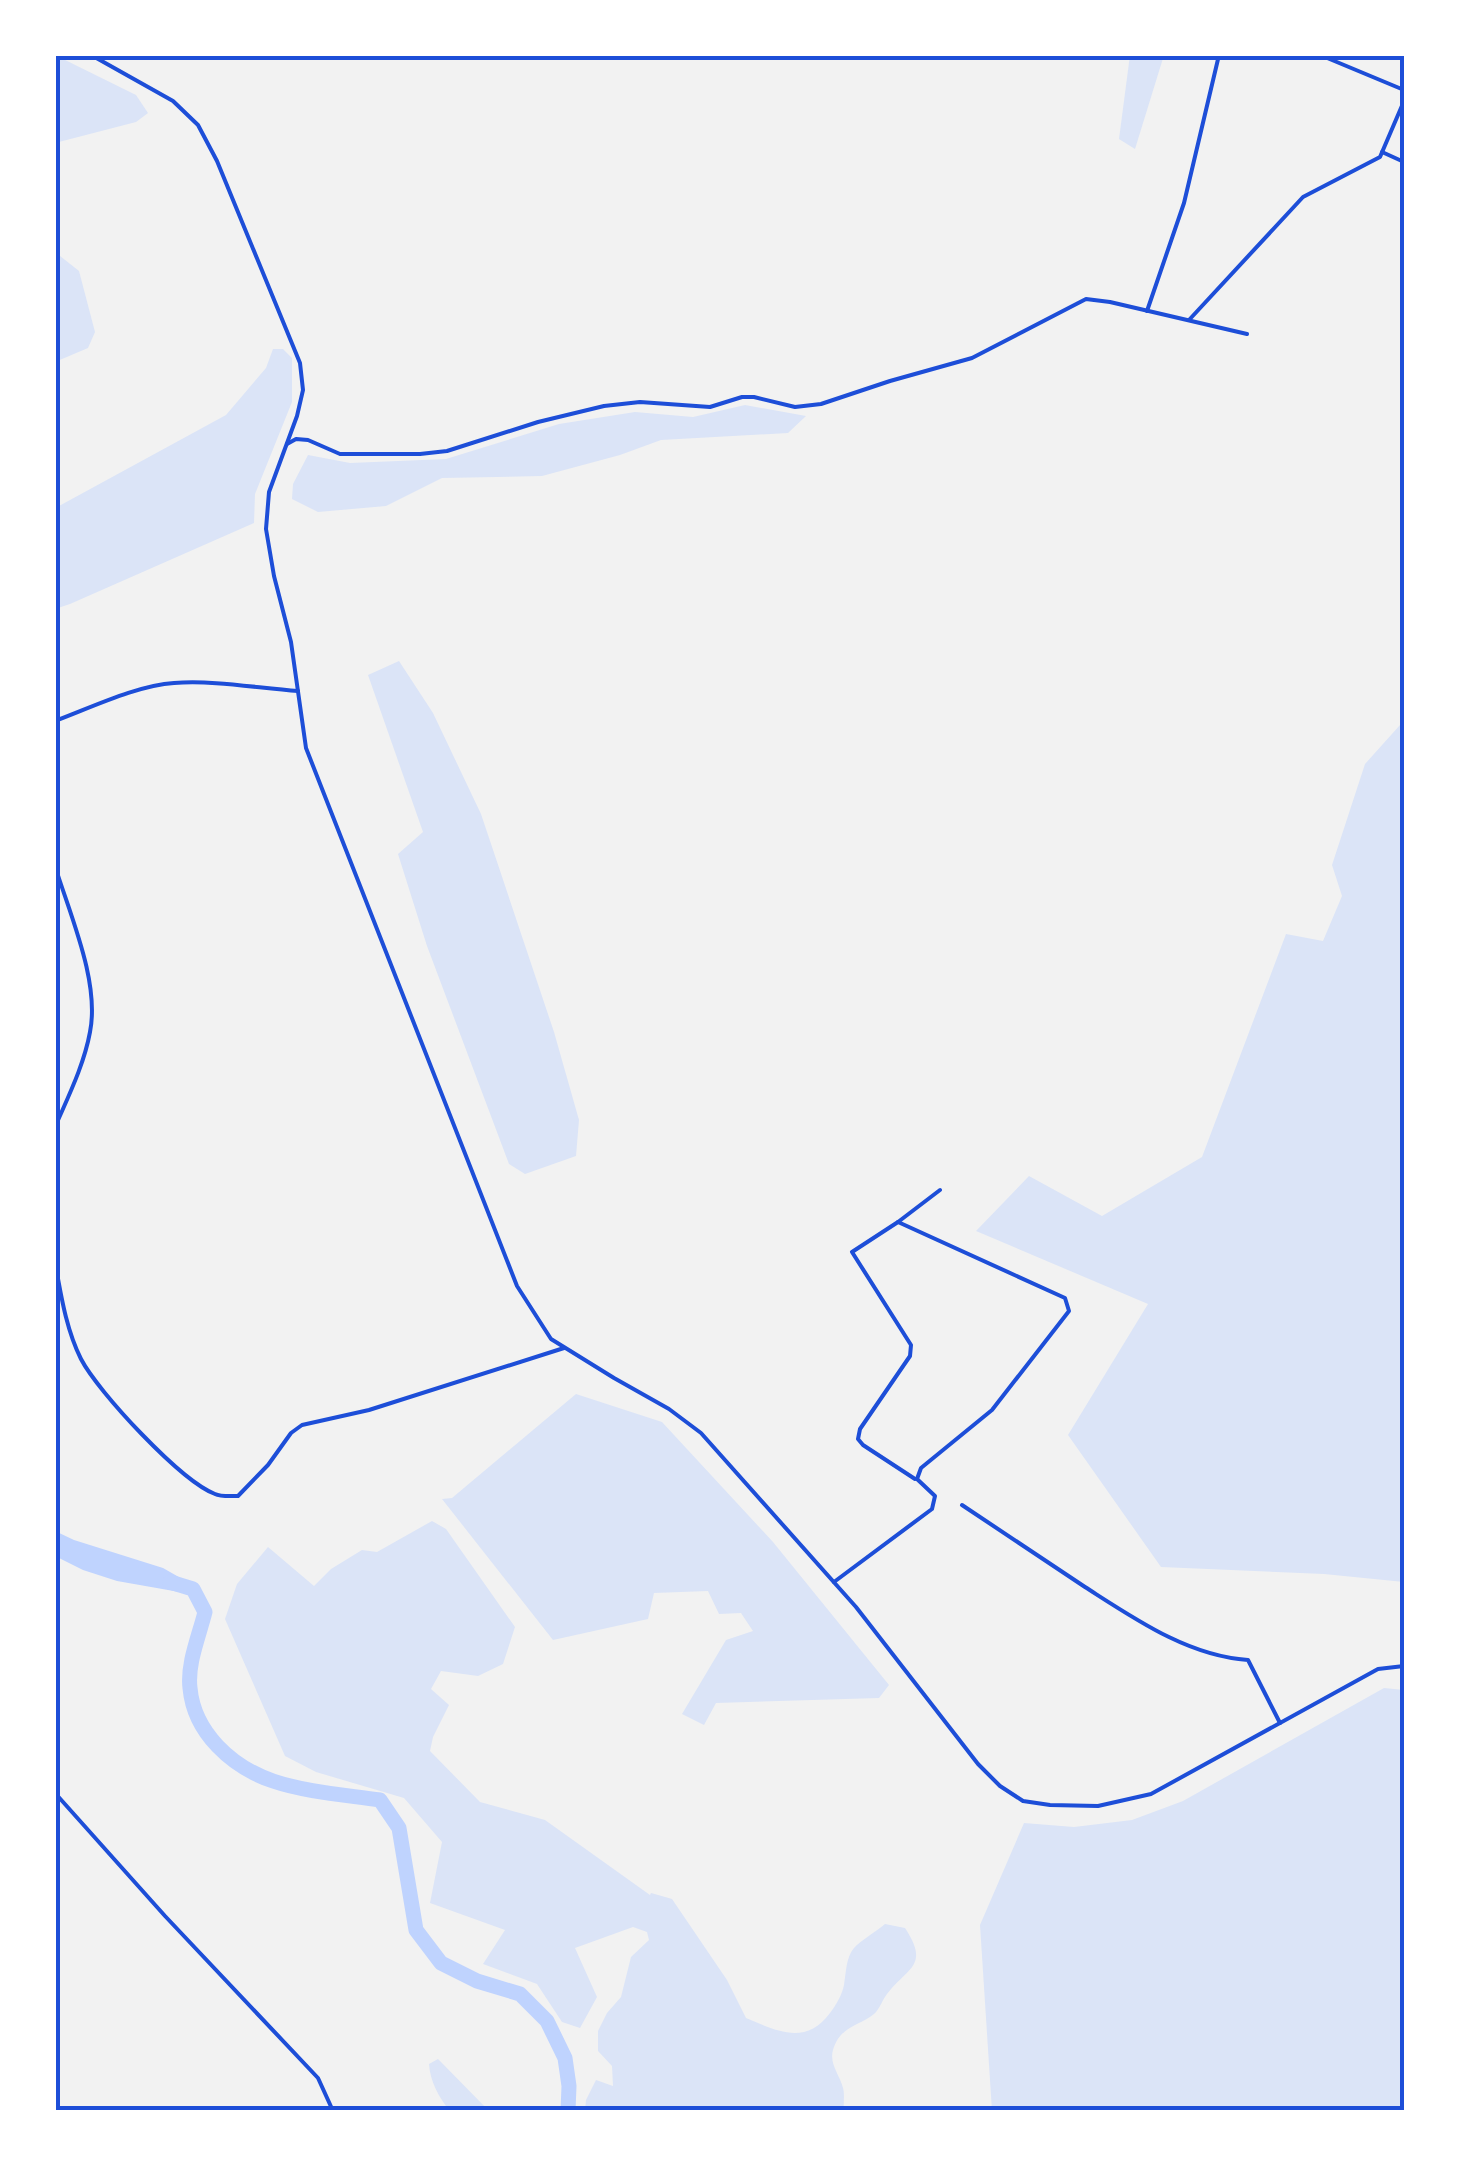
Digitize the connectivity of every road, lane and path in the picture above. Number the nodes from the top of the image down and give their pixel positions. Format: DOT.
graph roads {
  1 [pos="90,55"];
  2 [pos="1219,55"];
  3 [pos="1320,55"];
  4 [pos="1404,90"];
  5 [pos="1404,101"];
  6 [pos="1382,152"];
  7 [pos="1404,162"];
  8 [pos="1147,311"];
  9 [pos="1189,320"];
  10 [pos="1247,334"];
  11 [pos="287,444"];
  12 [pos="298,692"];
  13 [pos="55,721"];
  14 [pos="55,866"];
  15 [pos="55,1127"];
  16 [pos="940,1190"];
  17 [pos="898,1222"];
  18 [pos="55,1262"];
  19 [pos="564,1348"];
  20 [pos="917,1479"];
  21 [pos="962,1505"];
  22 [pos="834,1582"];
  23 [pos="1404,1666"];
  24 [pos="1280,1723"];
  25 [pos="55,1793"];
  26 [pos="333,2111"];
  1 -- 11 [label="street"];
  2 -- 8 [label="street"];
  3 -- 4 [label="street"];
  5 -- 6 [label="street"];
  6 -- 7 [label="street"];
  6 -- 9 [label="street"];
  8 -- 9 [label="street"];
  8 -- 11 [label="street"];
  9 -- 10 [label="street"];
  11 -- 12 [label="street"];
  12 -- 13 [label="street"];
  12 -- 19 [label="street"];
  14 -- 15 [label="street"];
  16 -- 17 [label="street"];
  17 -- 20 [label="street"];
  17 -- 20 [label="street"];
  18 -- 19 [label="street"];
  19 -- 22 [label="street"];
  20 -- 22 [label="street"];
  21 -- 24 [label="street"];
  22 -- 24 [label="street"];
  23 -- 24 [label="street"];
  25 -- 26 [label="street"];
}
